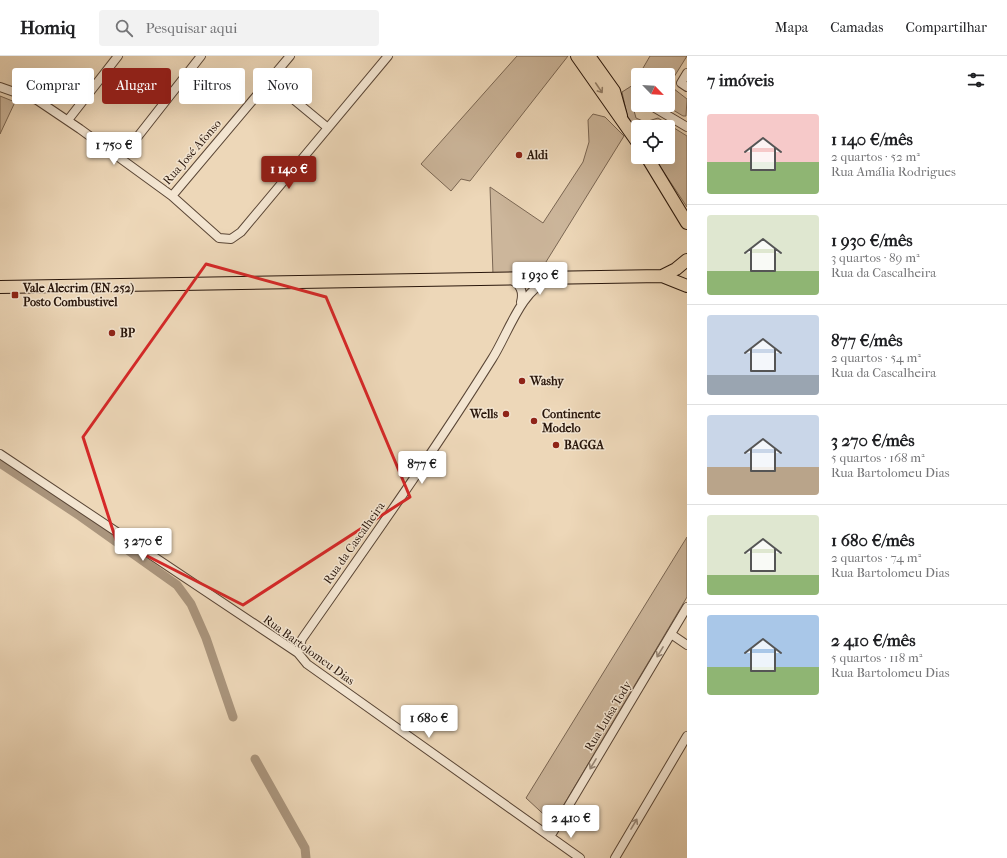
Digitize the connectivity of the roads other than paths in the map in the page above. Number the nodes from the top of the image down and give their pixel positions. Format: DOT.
graph roads {
  1 [pos="118,56"];
  2 [pos="201,56"];
  3 [pos="290,56"];
  4 [pos="388,56"];
  5 [pos="577,56"];
  6 [pos="589,56"];
  7 [pos="280,68"];
  8 [pos="687,73"];
  9 [pos="0,87"];
  10 [pos="687,87"];
  11 [pos="253,100"];
  12 [pos="299,104"];
  13 [pos="663,112"];
  14 [pos="68,120"];
  15 [pos="623,121"];
  16 [pos="686,124"];
  17 [pos="328,128"];
  18 [pos="631,133"];
  19 [pos="121,158"];
  20 [pos="651,164"];
  21 [pos="172,196"];
  22 [pos="687,224"];
  23 [pos="686,261"];
  24 [pos="662,276"];
  25 [pos="553,278"];
  26 [pos="510,279"];
  27 [pos="687,286"];
  28 [pos="0,287"];
  29 [pos="521,305"];
  30 [pos="0,454"];
  31 [pos="687,607"];
  32 [pos="671,634"];
  33 [pos="687,645"];
  34 [pos="298,653"];
  35 [pos="687,736"];
  36 [pos="550,837"];
  37 [pos="580,858"];
  38 [pos="614,858"];
  1 -- 14 [label="street"];
  2 -- 19 [label="street"];
  3 -- 7 [label="street, Rua José Afonso"];
  4 -- 17 [label="street"];
  5 -- 15 [label="main road, one-way"];
  6 -- 15 [label="main road"];
  8 -- 10 [label="street"];
  9 -- 14 [label="street, Rua José Afonso"];
  11 -- 21 [label="street, Rua José Afonso"];
  12 -- 17 [label="street"];
  13 -- 16 [label="street"];
  14 -- 19 [label="street, Rua José Afonso"];
  15 -- 18 [label="main road"];
  17 -- 21 [label="street"];
  19 -- 21 [label="street, Rua José Afonso"];
  20 -- 22 [label="main road"];
  23 -- 24 [label="main road"];
  23 -- 27 [label="main road"];
  24 -- 25 [label="main road"];
  24 -- 27 [label="main road"];
  25 -- 26 [label="main road"];
  25 -- 29 [label="street, Rua da Cascalheira"];
  26 -- 28 [label="main road"];
  26 -- 29 [label="street"];
  29 -- 34 [label="street, Rua da Cascalheira"];
  30 -- 34 [label="street, Rua Bartolomeu Dias"];
  31 -- 32 [label="street, Rua Luísa Tody"];
  32 -- 33 [label="street"];
  32 -- 36 [label="street, Rua Luísa Tody, one-way"];
  34 -- 36 [label="street, Rua Bartolomeu Dias"];
  38 -- 35 [label="street, one-way"];
  36 -- 37 [label="street, Rua Bartolomeu Dias"];
}
